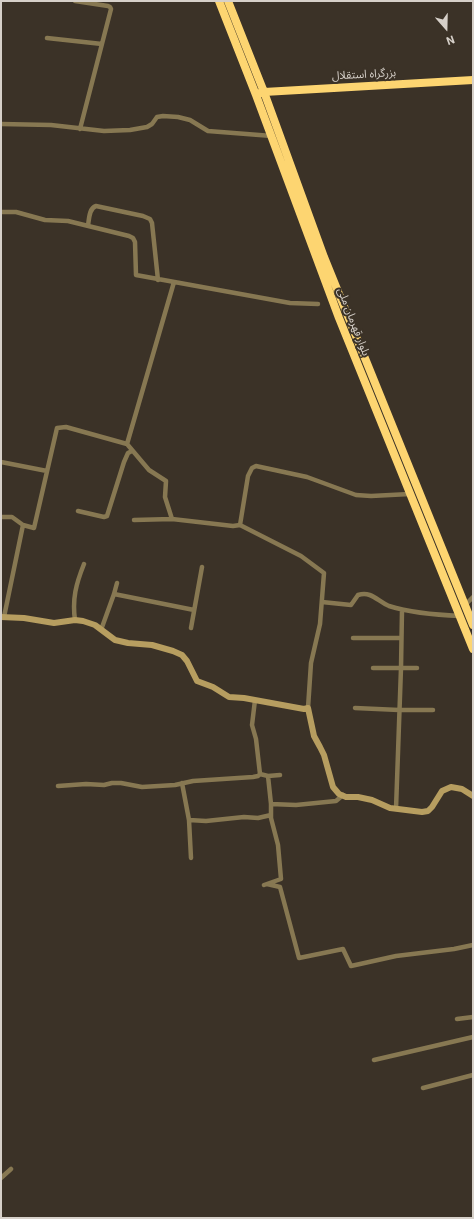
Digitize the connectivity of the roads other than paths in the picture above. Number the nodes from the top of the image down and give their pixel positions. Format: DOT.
graph roads {
  1 [pos="75,1"];
  2 [pos="219,1"];
  3 [pos="228,1"];
  4 [pos="47,38"];
  5 [pos="102,44"];
  6 [pos="473,80"];
  7 [pos="260,93"];
  8 [pos="1,124"];
  9 [pos="80,129"];
  10 [pos="272,136"];
  11 [pos="1,212"];
  12 [pos="88,226"];
  13 [pos="158,280"];
  14 [pos="174,282"];
  15 [pos="318,304"];
  16 [pos="127,444"];
  17 [pos="132,451"];
  18 [pos="1,462"];
  19 [pos="47,471"];
  20 [pos="410,494"];
  21 [pos="78,511"];
  22 [pos="1,518"];
  23 [pos="172,519"];
  24 [pos="134,520"];
  25 [pos="23,525"];
  26 [pos="240,525"];
  27 [pos="84,564"];
  28 [pos="202,567"];
  29 [pos="117,583"];
  30 [pos="114,594"];
  31 [pos="473,597"];
  32 [pos="322,602"];
  33 [pos="465,605"];
  34 [pos="194,610"];
  35 [pos="402,610"];
  36 [pos="460,616"];
  37 [pos="2,617"];
  38 [pos="75,620"];
  39 [pos="473,625"];
  40 [pos="191,628"];
  41 [pos="101,630"];
  42 [pos="352,638"];
  43 [pos="402,638"];
  44 [pos="473,649"];
  45 [pos="373,668"];
  46 [pos="401,668"];
  47 [pos="418,668"];
  48 [pos="255,700"];
  49 [pos="308,708"];
  50 [pos="355,708"];
  51 [pos="399,710"];
  52 [pos="433,710"];
  53 [pos="260,774"];
  54 [pos="280,775"];
  55 [pos="268,776"];
  56 [pos="182,784"];
  57 [pos="58,786"];
  58 [pos="343,795"];
  59 [pos="473,796"];
  60 [pos="271,804"];
  61 [pos="396,809"];
  62 [pos="271,815"];
  63 [pos="189,820"];
  64 [pos="191,858"];
  65 [pos="473,945"];
  66 [pos="473,1017"];
  67 [pos="457,1019"];
  68 [pos="473,1037"];
  69 [pos="374,1060"];
  70 [pos="473,1075"];
  71 [pos="423,1088"];
  72 [pos="11,1169"];
  73 [pos="1,1178"];
  1 -- 5 [label="street"];
  2 -- 7 [label="highway, بلوار قهرمان ملی"];
  3 -- 7 [label="highway, بلوار قهرمان ملی"];
  4 -- 5 [label="street"];
  5 -- 9 [label="street"];
  6 -- 7 [label="highway, بزرگراه استقلال"];
  7 -- 10 [label="highway, بلوار قهرمان ملی"];
  7 -- 33 [label="highway, بلوار قهرمان ملی"];
  8 -- 9 [label="street"];
  9 -- 10 [label="street"];
  10 -- 20 [label="highway, بلوار قهرمان ملی"];
  11 -- 12 [label="street"];
  12 -- 13 [label="street"];
  12 -- 13 [label="street"];
  13 -- 14 [label="street"];
  14 -- 15 [label="street"];
  14 -- 16 [label="street"];
  16 -- 17 [label="street"];
  16 -- 19 [label="street"];
  17 -- 21 [label="street"];
  17 -- 23 [label="street"];
  18 -- 19 [label="street"];
  19 -- 25 [label="street"];
  20 -- 26 [label="street"];
  20 -- 36 [label="highway, بلوار قهرمان ملی"];
  22 -- 25 [label="street"];
  23 -- 24 [label="street"];
  23 -- 26 [label="street"];
  25 -- 37 [label="street"];
  26 -- 32 [label="street"];
  27 -- 38 [label="street"];
  28 -- 34 [label="street"];
  29 -- 30 [label="street"];
  30 -- 34 [label="street"];
  30 -- 41 [label="street"];
  31 -- 33 [label="street"];
  32 -- 35 [label="street"];
  32 -- 49 [label="street"];
  33 -- 39 [label="highway, بلوار قهرمان ملی"];
  34 -- 40 [label="street"];
  35 -- 36 [label="street"];
  35 -- 43 [label="street"];
  36 -- 44 [label="highway, بلوار قهرمان ملی"];
  37 -- 38 [label="street"];
  38 -- 41 [label="street"];
  41 -- 48 [label="street"];
  42 -- 43 [label="street"];
  43 -- 46 [label="street"];
  45 -- 46 [label="street"];
  46 -- 47 [label="street"];
  46 -- 51 [label="street"];
  48 -- 49 [label="street"];
  48 -- 53 [label="street"];
  49 -- 58 [label="street"];
  50 -- 51 [label="street"];
  51 -- 52 [label="street"];
  51 -- 61 [label="street"];
  53 -- 55 [label="street"];
  53 -- 56 [label="street"];
  54 -- 55 [label="street"];
  55 -- 60 [label="street"];
  56 -- 57 [label="street"];
  56 -- 63 [label="street"];
  58 -- 60 [label="street"];
  58 -- 61 [label="street"];
  59 -- 61 [label="street"];
  60 -- 62 [label="street"];
  62 -- 63 [label="street"];
  62 -- 65 [label="street"];
  63 -- 64 [label="street"];
  66 -- 67 [label="street"];
  68 -- 69 [label="street"];
  70 -- 71 [label="street"];
  72 -- 73 [label="street"];
}
